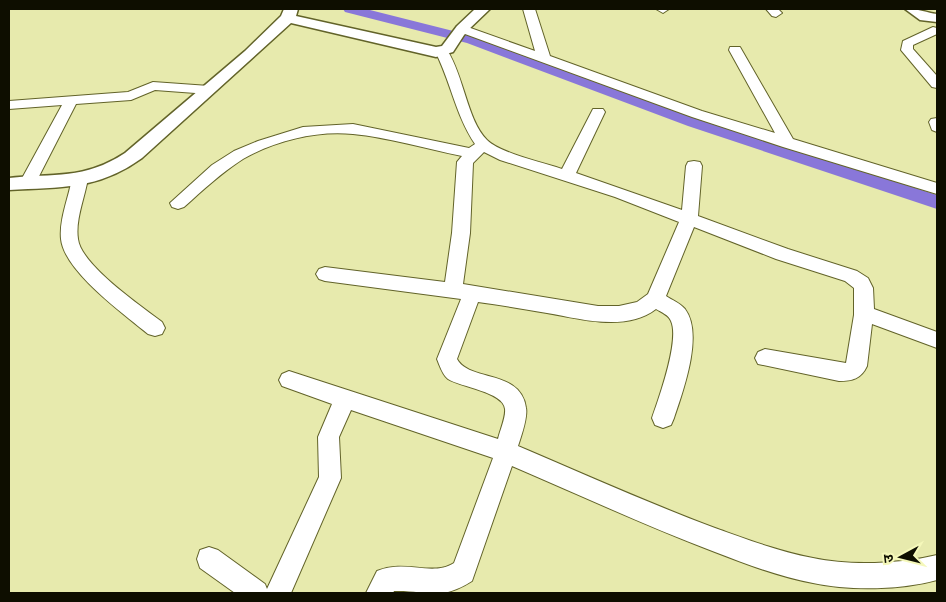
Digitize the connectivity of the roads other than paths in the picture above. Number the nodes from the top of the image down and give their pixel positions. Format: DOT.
graph roads {
  1 [pos="483,9"];
  2 [pos="529,9"];
  3 [pos="912,9"];
  4 [pos="289,13"];
  5 [pos="933,26"];
  6 [pos="459,34"];
  7 [pos="735,50"];
  8 [pos="442,53"];
  9 [pos="544,59"];
  10 [pos="937,84"];
  11 [pos="209,90"];
  12 [pos="71,101"];
  13 [pos="9,105"];
  14 [pos="598,112"];
  15 [pos="937,122"];
  16 [pos="937,127"];
  17 [pos="788,144"];
  18 [pos="477,149"];
  19 [pos="694,166"];
  20 [pos="566,175"];
  21 [pos="80,178"];
  22 [pos="28,182"];
  23 [pos="9,184"];
  24 [pos="937,189"];
  25 [pos="178,203"];
  26 [pos="688,219"];
  27 [pos="325,274"];
  28 [pos="463,292"];
  29 [pos="655,299"];
  30 [pos="863,313"];
  31 [pos="155,328"];
  32 [pos="937,340"];
  33 [pos="765,358"];
  34 [pos="289,380"];
  35 [pos="346,398"];
  36 [pos="663,418"];
  37 [pos="506,452"];
  38 [pos="209,559"];
  39 [pos="937,568"];
  40 [pos="256,593"];
  41 [pos="278,593"];
  42 [pos="378,593"];
  1 -- 6 [label="street"];
  2 -- 9 [label="street"];
  3 -- 5 [label="street"];
  4 -- 8 [label="street"];
  4 -- 11 [label="street"];
  5 -- 10 [label="street"];
  6 -- 8 [label="street"];
  6 -- 9 [label="street"];
  7 -- 17 [label="street"];
  8 -- 18 [label="street"];
  9 -- 17 [label="street"];
  11 -- 12 [label="street"];
  11 -- 21 [label="street"];
  12 -- 13 [label="street"];
  12 -- 22 [label="street"];
  14 -- 20 [label="street"];
  15 -- 16 [label="street"];
  17 -- 24 [label="street"];
  18 -- 20 [label="street"];
  18 -- 25 [label="street"];
  18 -- 28 [label="street"];
  19 -- 26 [label="street"];
  20 -- 26 [label="street"];
  21 -- 22 [label="street"];
  21 -- 31 [label="street"];
  22 -- 23 [label="street"];
  26 -- 29 [label="street"];
  26 -- 30 [label="street"];
  27 -- 28 [label="street"];
  28 -- 29 [label="street"];
  28 -- 37 [label="street"];
  29 -- 36 [label="street"];
  30 -- 32 [label="street"];
  30 -- 33 [label="street"];
  34 -- 35 [label="street"];
  35 -- 37 [label="street"];
  35 -- 41 [label="street"];
  37 -- 39 [label="street"];
  37 -- 42 [label="street"];
  38 -- 40 [label="street"];
}
